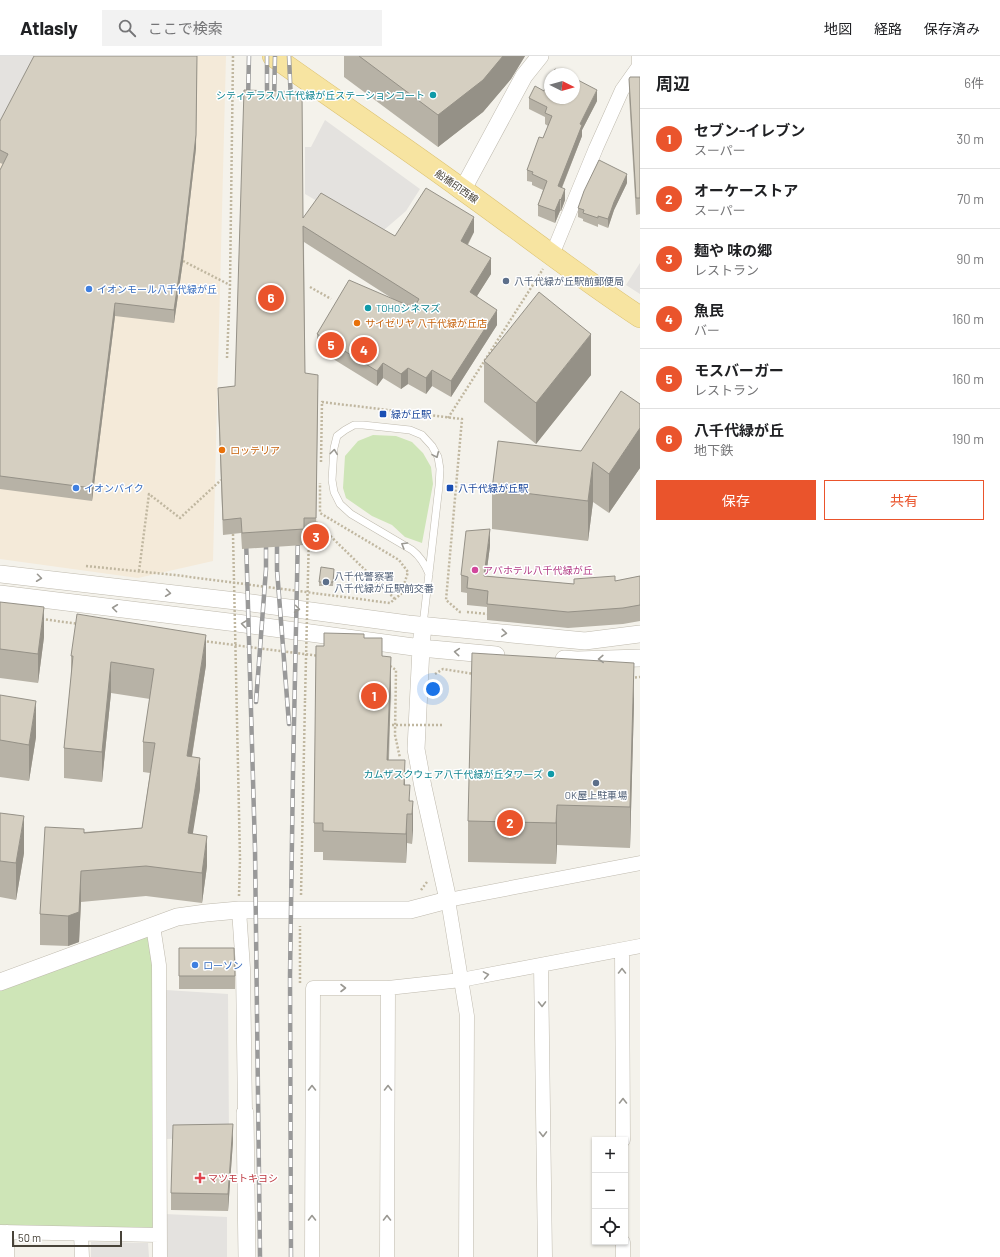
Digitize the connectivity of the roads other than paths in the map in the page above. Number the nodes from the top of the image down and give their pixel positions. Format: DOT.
graph roads {
  1 [pos="272,56"];
  2 [pos="540,56"];
  3 [pos="639,62"];
  4 [pos="463,189"];
  5 [pos="552,255"];
  6 [pos="640,317"];
  7 [pos="0,574"];
  8 [pos="428,574"];
  9 [pos="0,594"];
  10 [pos="423,625"];
  11 [pos="640,634"];
  12 [pos="421,648"];
  13 [pos="508,656"];
  14 [pos="546,658"];
  15 [pos="640,658"];
  16 [pos="640,863"];
  17 [pos="448,900"];
  18 [pos="239,910"];
  19 [pos="153,926"];
  20 [pos="640,946"];
  21 [pos="622,950"];
  22 [pos="541,965"];
  23 [pos="461,980"];
  24 [pos="0,982"];
  25 [pos="388,988"];
  26 [pos="245,1113"];
  27 [pos="623,1137"];
  28 [pos="4,1232"];
  29 [pos="81,1234"];
  30 [pos="160,1235"];
  31 [pos="623,1245"];
  32 [pos="7,1257"];
  33 [pos="82,1257"];
  34 [pos="160,1257"];
  35 [pos="247,1257"];
  36 [pos="312,1257"];
  37 [pos="387,1257"];
  38 [pos="466,1257"];
  39 [pos="545,1257"];
  40 [pos="623,1257"];
  1 -- 4 [label="main road, 船橋印西線"];
  2 -- 4 [label="street"];
  3 -- 5 [label="street"];
  4 -- 5 [label="main road, 船橋印西線"];
  5 -- 6 [label="main road, 船橋印西線"];
  7 -- 10 [label="street, one-way"];
  8 -- 8 [label="lane, one-way"];
  8 -- 10 [label="lane"];
  12 -- 9 [label="street, one-way"];
  10 -- 11 [label="street, one-way"];
  10 -- 12 [label="street"];
  13 -- 12 [label="street, one-way"];
  12 -- 17 [label="street"];
  15 -- 14 [label="street, one-way"];
  16 -- 17 [label="street"];
  17 -- 18 [label="street"];
  17 -- 23 [label="street"];
  18 -- 19 [label="street"];
  18 -- 26 [label="street"];
  19 -- 24 [label="street"];
  19 -- 30 [label="street"];
  20 -- 21 [label="street"];
  21 -- 22 [label="street"];
  27 -- 21 [label="street, one-way"];
  23 -- 22 [label="street, one-way"];
  22 -- 39 [label="street, one-way"];
  23 -- 25 [label="street"];
  23 -- 38 [label="street"];
  36 -- 25 [label="street, one-way"];
  37 -- 25 [label="street, one-way"];
  26 -- 35 [label="street"];
  28 -- 29 [label="street"];
  28 -- 32 [label="street"];
  29 -- 30 [label="street"];
  29 -- 33 [label="street"];
  30 -- 34 [label="street"];
  31 -- 40 [label="street"];
}
